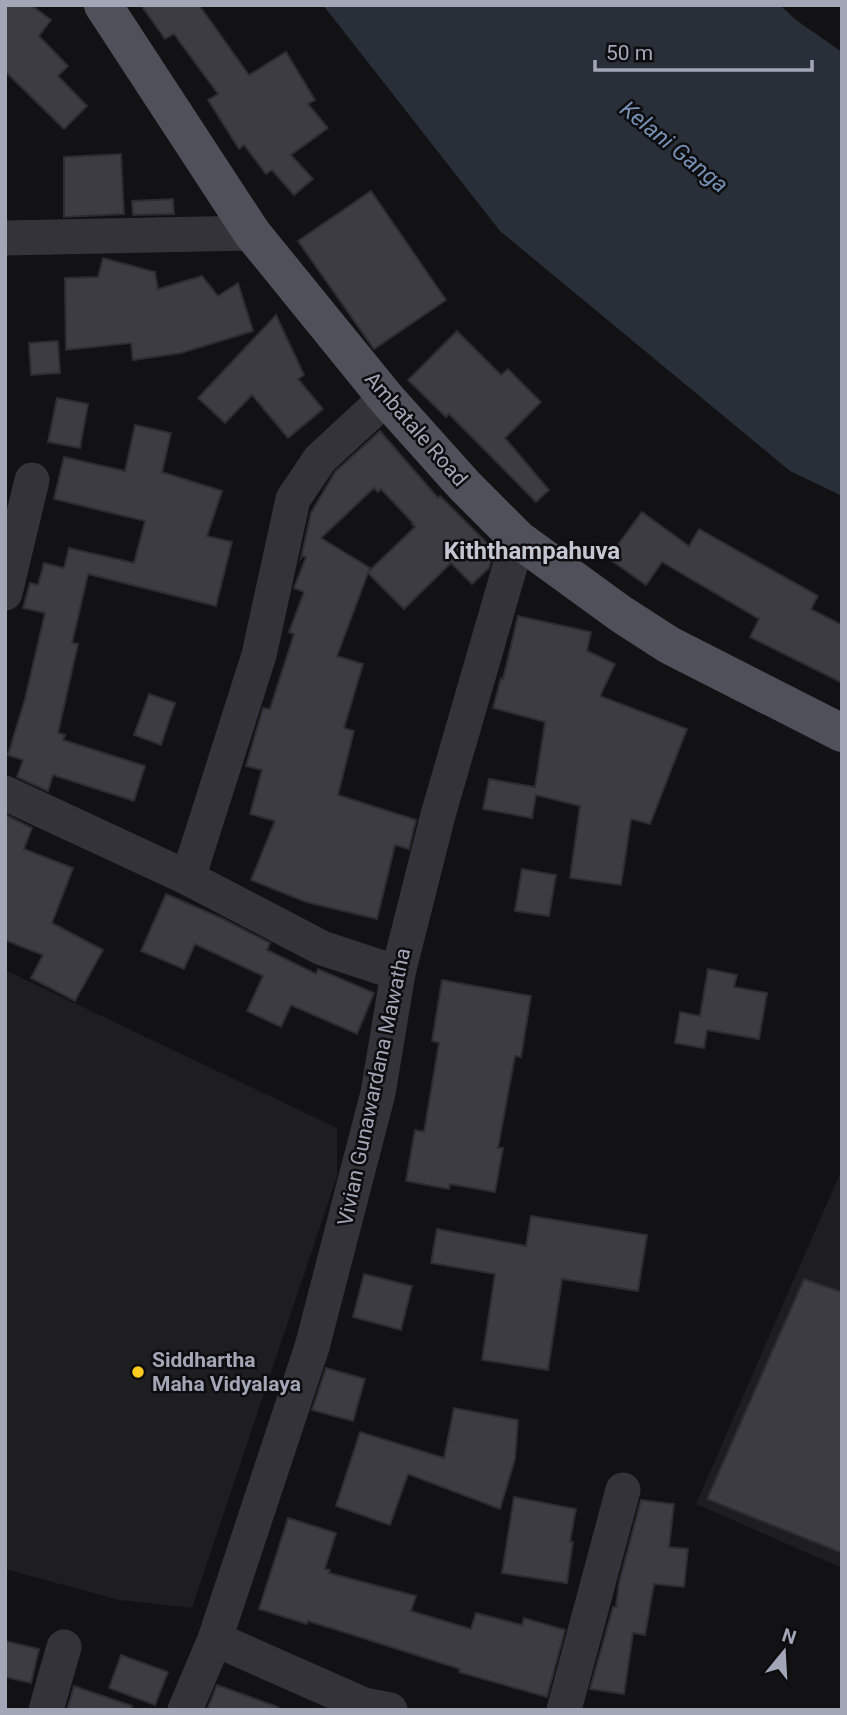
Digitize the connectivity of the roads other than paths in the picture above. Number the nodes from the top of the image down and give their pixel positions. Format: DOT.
graph roads {
  1 [pos="103,5"];
  2 [pos="252,233"];
  3 [pos="5,238"];
  4 [pos="387,398"];
  5 [pos="32,480"];
  6 [pos="518,539"];
  7 [pos="5,593"];
  8 [pos="842,733"];
  9 [pos="5,793"];
  10 [pos="188,878"];
  11 [pos="398,973"];
  12 [pos="623,1490"];
  13 [pos="215,1639"];
  14 [pos="64,1647"];
  15 [pos="46,1710"];
  16 [pos="185,1710"];
  17 [pos="390,1710"];
  18 [pos="564,1710"];
  1 -- 2 [label="main road, Ambatale Road"];
  2 -- 3 [label="street"];
  2 -- 4 [label="main road, Ambatale Road"];
  4 -- 6 [label="main road, Ambatale Road"];
  4 -- 10 [label="street"];
  5 -- 7 [label="street"];
  6 -- 8 [label="main road, Ambatale Road"];
  6 -- 11 [label="street, Vivian Gunawardana Mawatha"];
  9 -- 10 [label="street"];
  10 -- 11 [label="street"];
  11 -- 13 [label="street, Vivian Gunawardana Mawatha"];
  12 -- 18 [label="street"];
  13 -- 16 [label="street, Vivian Gunawardana Mawatha"];
  13 -- 17 [label="street"];
  14 -- 15 [label="street"];
}
